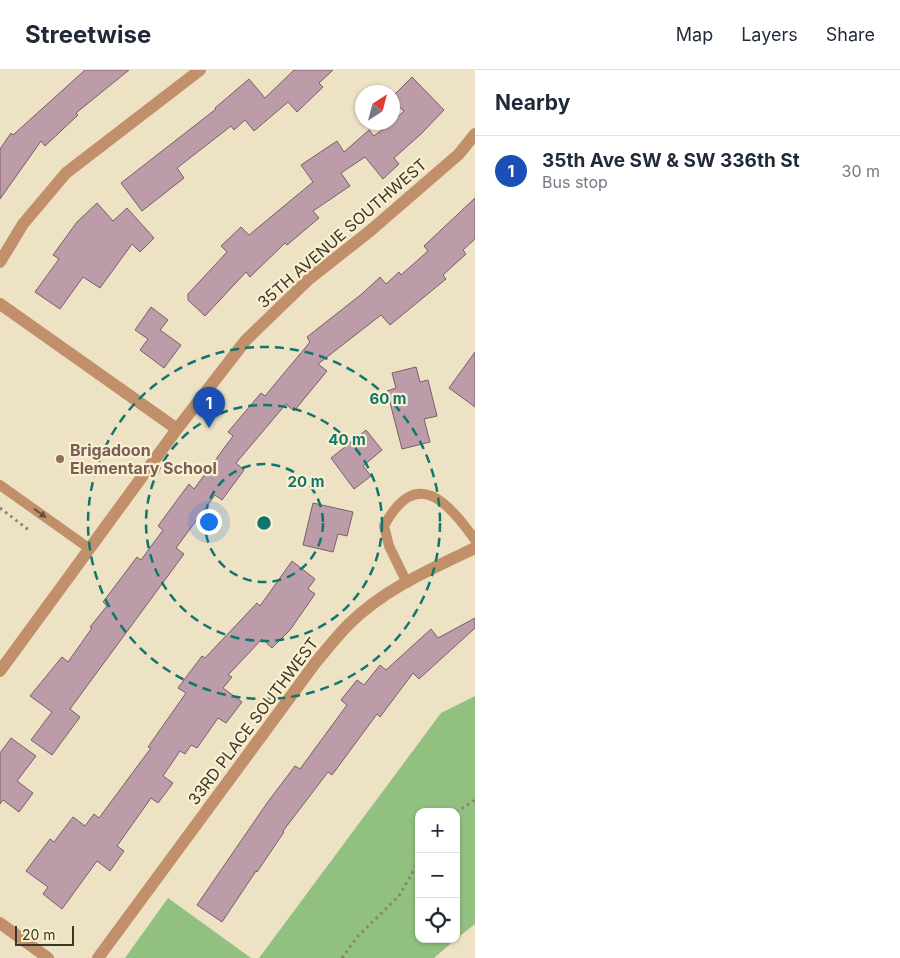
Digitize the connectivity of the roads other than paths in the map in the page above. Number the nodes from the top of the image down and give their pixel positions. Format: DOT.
graph roads {
  1 [pos="200,70"];
  2 [pos="475,134"];
  3 [pos="0,262"];
  4 [pos="0,304"];
  5 [pos="177,428"];
  6 [pos="0,485"];
  7 [pos="475,540"];
  8 [pos="475,548"];
  9 [pos="90,549"];
  10 [pos="407,582"];
  11 [pos="0,672"];
  12 [pos="0,923"];
  13 [pos="48,958"];
  14 [pos="98,958"];
  1 -- 3 [label="street"];
  2 -- 5 [label="street, 35TH AVENUE SOUTHWEST"];
  4 -- 5 [label="street"];
  5 -- 9 [label="street, 35TH AVENUE SOUTHWEST"];
  6 -- 9 [label="lane, one-way"];
  7 -- 10 [label="lane"];
  8 -- 10 [label="street, 33RD PLACE SOUTHWEST"];
  9 -- 11 [label="street, 35TH AVENUE SOUTHWEST"];
  10 -- 14 [label="street, 33RD PLACE SOUTHWEST"];
  12 -- 13 [label="street"];
}
